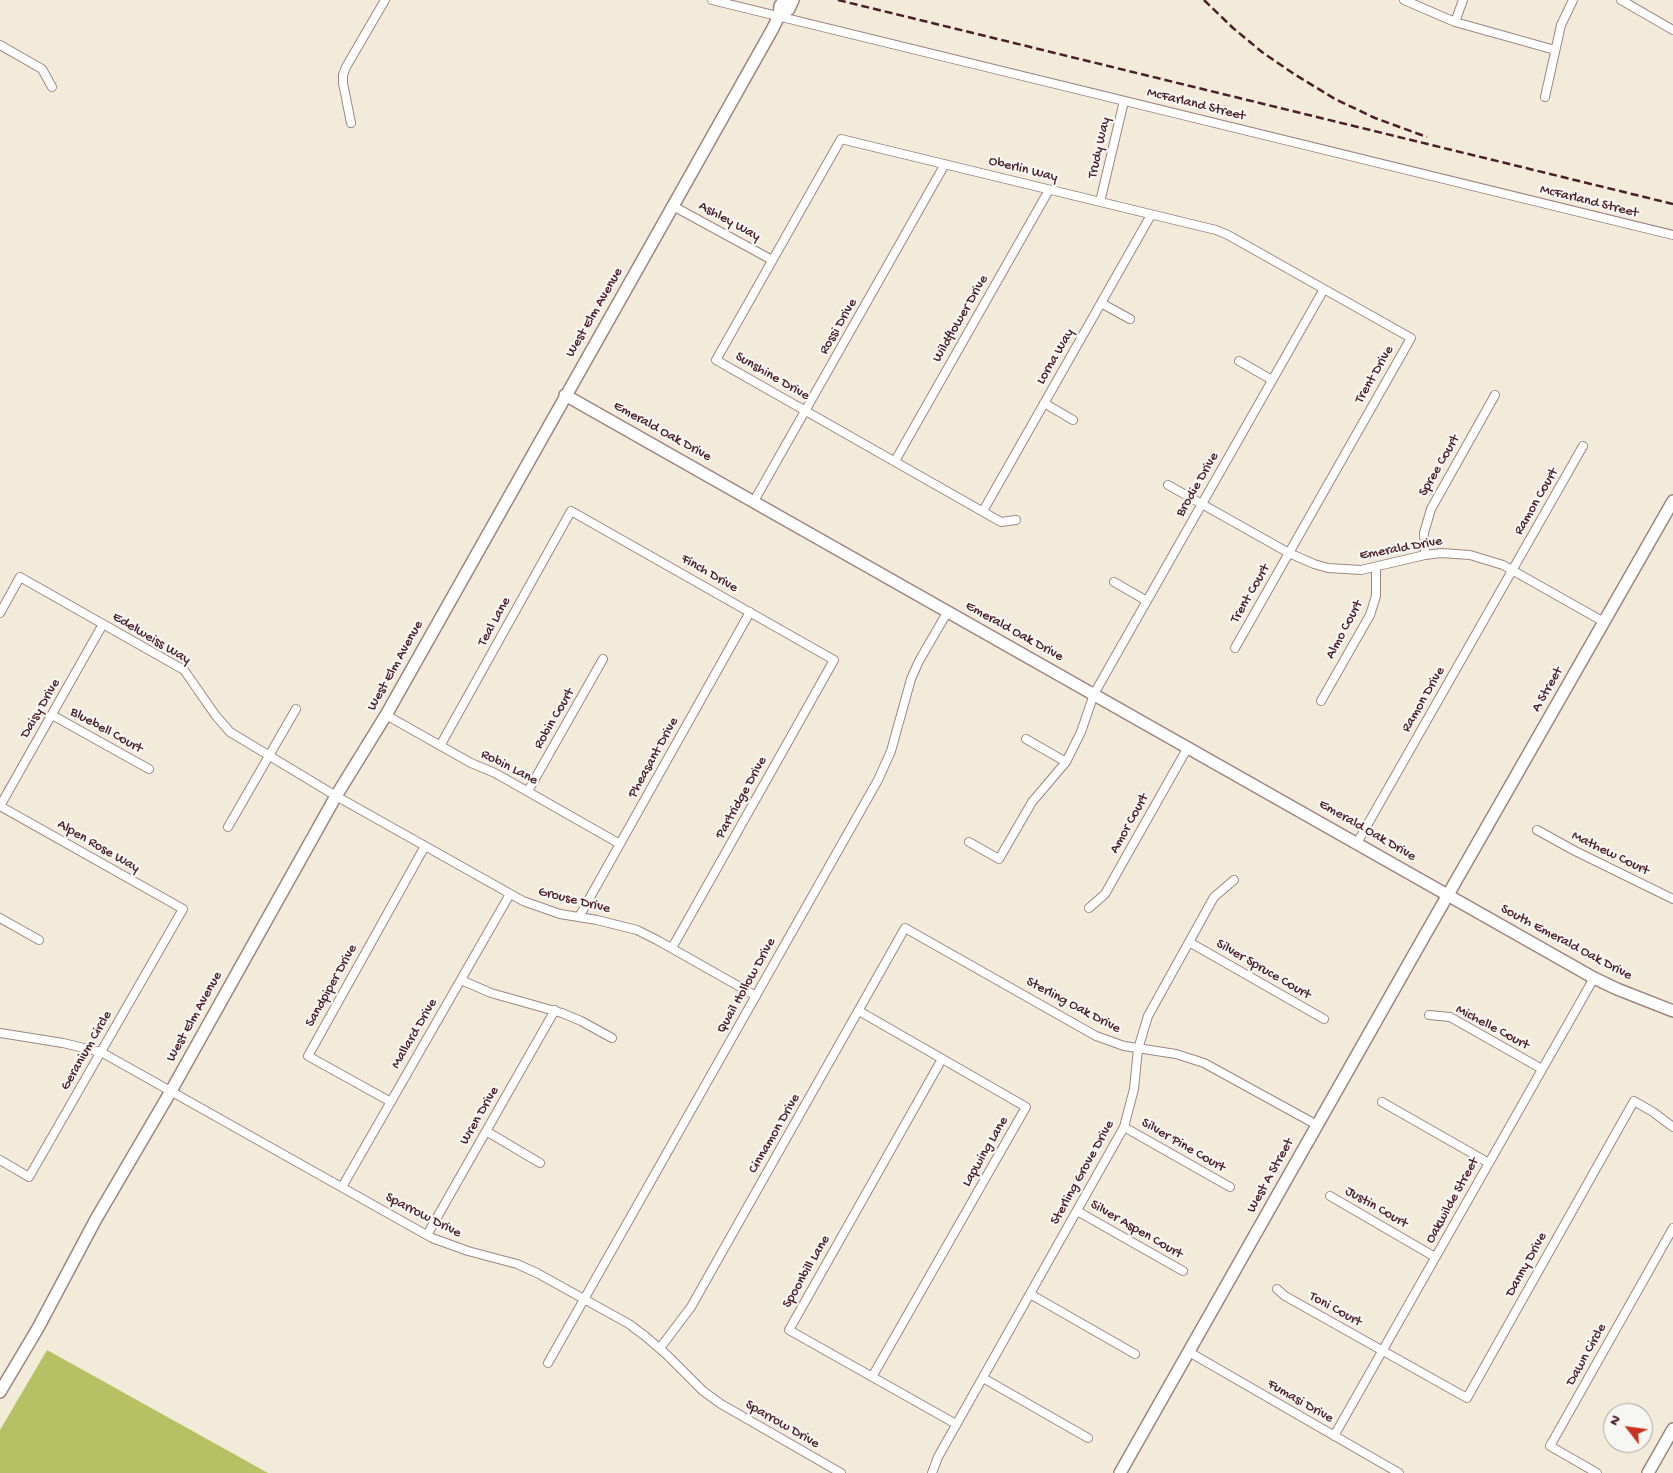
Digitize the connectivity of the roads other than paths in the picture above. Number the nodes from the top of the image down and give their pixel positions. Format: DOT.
graph roads {
  1 [pos="385,0"];
  2 [pos="712,0"];
  3 [pos="784,0"];
  4 [pos="793,0"];
  5 [pos="1404,0"];
  6 [pos="1463,0"];
  7 [pos="1572,0"];
  8 [pos="1621,0"];
  9 [pos="779,16"];
  10 [pos="1455,22"];
  11 [pos="1673,30"];
  12 [pos="0,45"];
  13 [pos="1555,50"];
  14 [pos="52,87"];
  15 [pos="1545,98"];
  16 [pos="1124,101"];
  17 [pos="351,124"];
  18 [pos="841,139"];
  19 [pos="945,164"];
  20 [pos="1049,190"];
  21 [pos="1100,202"];
  22 [pos="673,206"];
  23 [pos="1151,215"];
  24 [pos="1673,235"];
  25 [pos="1256,251"];
  26 [pos="772,260"];
  27 [pos="1324,289"];
  28 [pos="1101,303"];
  29 [pos="1130,319"];
  30 [pos="1239,361"];
  31 [pos="1272,380"];
  32 [pos="565,395"];
  33 [pos="1495,395"];
  34 [pos="1044,403"];
  35 [pos="805,410"];
  36 [pos="1073,420"];
  37 [pos="1583,446"];
  38 [pos="895,461"];
  39 [pos="1168,485"];
  40 [pos="1673,500"];
  41 [pos="754,502"];
  42 [pos="1202,504"];
  43 [pos="571,511"];
  44 [pos="983,511"];
  45 [pos="1016,520"];
  46 [pos="1288,553"];
  47 [pos="1425,555"];
  48 [pos="1376,568"];
  49 [pos="1513,570"];
  50 [pos="1114,582"];
  51 [pos="1147,601"];
  52 [pos="948,611"];
  53 [pos="750,612"];
  54 [pos="0,613"];
  55 [pos="1604,622"];
  56 [pos="103,624"];
  57 [pos="1235,648"];
  58 [pos="603,659"];
  59 [pos="834,660"];
  60 [pos="1094,694"];
  61 [pos="1321,701"];
  62 [pos="296,709"];
  63 [pos="52,715"];
  64 [pos="386,715"];
  65 [pos="1026,739"];
  66 [pos="440,746"];
  67 [pos="1188,747"];
  68 [pos="269,756"];
  69 [pos="1066,762"];
  70 [pos="149,769"];
  71 [pos="528,792"];
  72 [pos="336,796"];
  73 [pos="0,806"];
  74 [pos="228,827"];
  75 [pos="1537,830"];
  76 [pos="969,842"];
  77 [pos="1357,843"];
  78 [pos="620,844"];
  79 [pos="425,846"];
  80 [pos="1234,880"];
  81 [pos="510,894"];
  82 [pos="1448,895"];
  83 [pos="1673,898"];
  84 [pos="1089,908"];
  85 [pos="183,909"];
  86 [pos="579,917"];
  87 [pos="0,918"];
  88 [pos="905,928"];
  89 [pos="39,940"];
  90 [pos="1189,942"];
  91 [pos="672,948"];
  92 [pos="1594,978"];
  93 [pos="461,980"];
  94 [pos="756,996"];
  95 [pos="555,1010"];
  96 [pos="859,1011"];
  97 [pos="1673,1011"];
  98 [pos="1429,1015"];
  99 [pos="1324,1020"];
  100 [pos="0,1033"];
  101 [pos="612,1038"];
  102 [pos="1138,1049"];
  103 [pos="101,1052"];
  104 [pos="942,1059"];
  105 [pos="1542,1069"];
  106 [pos="171,1091"];
  107 [pos="392,1102"];
  108 [pos="1382,1102"];
  109 [pos="1317,1125"];
  110 [pos="1124,1127"];
  111 [pos="1673,1128"];
  112 [pos="486,1131"];
  113 [pos="0,1160"];
  114 [pos="540,1163"];
  115 [pos="1489,1163"];
  116 [pos="342,1187"];
  117 [pos="1230,1187"];
  118 [pos="1330,1196"];
  119 [pos="1077,1211"];
  120 [pos="1673,1228"];
  121 [pos="427,1235"];
  122 [pos="1436,1257"];
  123 [pos="1183,1271"];
  124 [pos="1277,1289"];
  125 [pos="1030,1294"];
  126 [pos="584,1299"];
  127 [pos="660,1348"];
  128 [pos="1383,1350"];
  129 [pos="1189,1352"];
  130 [pos="1136,1354"];
  131 [pos="548,1364"];
  132 [pos="872,1377"];
  133 [pos="983,1378"];
  134 [pos="0,1392"];
  135 [pos="956,1424"];
  136 [pos="1673,1429"];
  137 [pos="1334,1436"];
  138 [pos="1088,1438"];
  139 [pos="841,1473"];
  140 [pos="932,1473"];
  141 [pos="1120,1473"];
  142 [pos="1400,1473"];
  143 [pos="1597,1473"];
  144 [pos="1648,1473"];
  1 -- 17 [label="street"];
  2 -- 9 [label="street, McFarland Street"];
  3 -- 9 [label="street, West Elm Avenue"];
  4 -- 9 [label="street, West Elm Avenue"];
  5 -- 10 [label="street"];
  6 -- 10 [label="street"];
  7 -- 13 [label="street"];
  8 -- 11 [label="street"];
  9 -- 16 [label="street, McFarland Street"];
  9 -- 22 [label="street, West Elm Avenue"];
  10 -- 13 [label="street"];
  12 -- 14 [label="street"];
  13 -- 15 [label="street"];
  16 -- 21 [label="street, Trudy Way"];
  16 -- 24 [label="street, McFarland Street"];
  18 -- 19 [label="street, Oberlin Way"];
  18 -- 26 [label="street, Sunshine Drive"];
  19 -- 20 [label="street, Oberlin Way"];
  19 -- 35 [label="street, Rossi Drive"];
  20 -- 21 [label="street, Oberlin Way"];
  20 -- 38 [label="street, Wildflower Drive"];
  21 -- 23 [label="street, Oberlin Way"];
  22 -- 26 [label="street, Ashley Way"];
  22 -- 32 [label="street, West Elm Avenue"];
  23 -- 25 [label="street, Oberlin Way"];
  23 -- 28 [label="street, Lorna Way"];
  25 -- 27 [label="street, Trent Drive"];
  26 -- 35 [label="street, Sunshine Drive"];
  27 -- 31 [label="street, Brodie Drive"];
  27 -- 46 [label="street, Trent Drive"];
  28 -- 29 [label="street"];
  28 -- 34 [label="street, Lorna Way"];
  30 -- 31 [label="street"];
  31 -- 42 [label="street, Brodie Drive"];
  32 -- 41 [label="street, Emerald Oak Drive"];
  32 -- 64 [label="street, West Elm Avenue"];
  33 -- 47 [label="street, Spree Court"];
  34 -- 36 [label="street"];
  34 -- 44 [label="street, Lorna Way"];
  35 -- 38 [label="street, Sunshine Drive"];
  35 -- 41 [label="street, Rossi Drive"];
  37 -- 49 [label="street, Ramon Court"];
  38 -- 44 [label="street, Sunshine Drive"];
  39 -- 42 [label="street, Emerald Drive"];
  40 -- 55 [label="street, A Street"];
  41 -- 52 [label="street, Emerald Oak Drive"];
  42 -- 46 [label="street, Emerald Drive"];
  42 -- 51 [label="street, Brodie Drive"];
  43 -- 53 [label="street, Finch Drive"];
  43 -- 66 [label="street, Teal Lane"];
  44 -- 45 [label="street, Sunshine Drive"];
  46 -- 48 [label="street, Emerald Drive"];
  46 -- 57 [label="street, Trent Court"];
  47 -- 48 [label="street, Emerald Drive"];
  47 -- 49 [label="street, Emerald Drive"];
  48 -- 61 [label="street, Almo Court"];
  49 -- 55 [label="street, Emerald Drive"];
  49 -- 77 [label="street, Ramon Drive"];
  50 -- 51 [label="street"];
  51 -- 60 [label="street, Brodie Drive"];
  52 -- 60 [label="street, Emerald Oak Drive"];
  52 -- 94 [label="street, Quail Hollow Drive"];
  53 -- 59 [label="street, Finch Drive"];
  53 -- 78 [label="street, Pheasant Drive"];
  54 -- 56 [label="street, Edelweiss Way"];
  55 -- 82 [label="street, A Street"];
  56 -- 63 [label="street, Daisy Drive"];
  56 -- 68 [label="street, Edelweiss Way"];
  58 -- 71 [label="street, Robin Court"];
  59 -- 91 [label="street, Partridge Drive"];
  60 -- 67 [label="street, Emerald Oak Drive"];
  60 -- 69 [label="street, Brodie Drive"];
  62 -- 68 [label="street"];
  63 -- 70 [label="street, Bluebell Court"];
  63 -- 73 [label="street, Daisy Drive"];
  64 -- 66 [label="street, Robin Lane"];
  64 -- 72 [label="street, West Elm Avenue"];
  65 -- 69 [label="street"];
  66 -- 71 [label="street, Robin Lane"];
  67 -- 77 [label="street, Emerald Oak Drive"];
  67 -- 84 [label="street, Amor Court"];
  68 -- 72 [label="street, Edelweiss Way"];
  68 -- 74 [label="street"];
  69 -- 76 [label="street, Brodie Drive"];
  71 -- 78 [label="street, Robin Lane"];
  72 -- 79 [label="street, Grouse Drive"];
  72 -- 106 [label="street, West Elm Avenue"];
  73 -- 85 [label="street, Alpen Rose Way"];
  75 -- 83 [label="street, Mathew Court"];
  77 -- 82 [label="street, Emerald Oak Drive"];
  78 -- 86 [label="street, Pheasant Drive"];
  79 -- 81 [label="street, Grouse Drive"];
  79 -- 107 [label="street, Sandpiper Drive"];
  80 -- 90 [label="street, Sterling Grove Drive"];
  81 -- 86 [label="street, Grouse Drive"];
  81 -- 93 [label="street, Mallard Drive"];
  82 -- 92 [label="street, South Emerald Oak Drive"];
  82 -- 109 [label="street, West A Street"];
  85 -- 103 [label="street, Geranium Circle"];
  86 -- 91 [label="street, Grouse Drive"];
  87 -- 89 [label="street"];
  88 -- 96 [label="street, Cinnamon Drive"];
  88 -- 102 [label="street, Sterling Oak Drive"];
  90 -- 99 [label="street, Silver Spruce Court"];
  90 -- 102 [label="street, Sterling Grove Drive"];
  91 -- 94 [label="street, Grouse Drive"];
  92 -- 97 [label="street, South Emerald Oak Drive"];
  92 -- 105 [label="street, Oakwilde Street"];
  93 -- 95 [label="street"];
  93 -- 107 [label="street, Mallard Drive"];
  94 -- 126 [label="street, Quail Hollow Drive"];
  95 -- 101 [label="street"];
  95 -- 112 [label="street, Wren Drive"];
  96 -- 104 [label="street, Lapwing Lane"];
  96 -- 127 [label="street, Cinnamon Drive"];
  98 -- 105 [label="street, Michelle Court"];
  100 -- 103 [label="street, Sparrow Drive"];
  102 -- 109 [label="street, Sterling Oak Drive"];
  102 -- 110 [label="street, Sterling Grove Drive"];
  103 -- 106 [label="street, Sparrow Drive"];
  103 -- 113 [label="street, Geranium Circle"];
  104 -- 132 [label="street, Spoonbill Lane"];
  104 -- 132 [label="street, Lapwing Lane"];
  105 -- 115 [label="street, Oakwilde Street"];
  106 -- 116 [label="street, Sparrow Drive"];
  106 -- 134 [label="street, West Elm Avenue"];
  107 -- 116 [label="street, Mallard Drive"];
  108 -- 115 [label="street"];
  109 -- 129 [label="street, West A Street"];
  110 -- 117 [label="street, Silver Pine Court"];
  110 -- 119 [label="street, Sterling Grove Drive"];
  111 -- 128 [label="street, Danny Drive"];
  112 -- 114 [label="street"];
  112 -- 121 [label="street, Wren Drive"];
  115 -- 122 [label="street, Oakwilde Street"];
  116 -- 121 [label="street, Sparrow Drive"];
  118 -- 122 [label="street, Justin Court"];
  119 -- 123 [label="street, Silver Aspen Court"];
  119 -- 125 [label="street, Sterling Grove Drive"];
  120 -- 143 [label="street, Dawn Circle"];
  121 -- 126 [label="street, Sparrow Drive"];
  122 -- 128 [label="street, Oakwilde Street"];
  124 -- 128 [label="street, Toni Court"];
  125 -- 130 [label="street"];
  125 -- 133 [label="street, Sterling Grove Drive"];
  126 -- 127 [label="street, Sparrow Drive"];
  126 -- 131 [label="street, Quail Hollow Drive"];
  127 -- 139 [label="street, Sparrow Drive"];
  128 -- 137 [label="street, Oakwilde Street"];
  129 -- 137 [label="street, Fumasi Drive"];
  129 -- 141 [label="street, West A Street"];
  132 -- 135 [label="street, Spoonbill Lane"];
  133 -- 135 [label="street, Sterling Grove Drive"];
  133 -- 138 [label="street"];
  135 -- 140 [label="street, Sterling Grove Drive"];
  136 -- 144 [label="street"];
  137 -- 142 [label="street, Fumasi Drive"];
}
